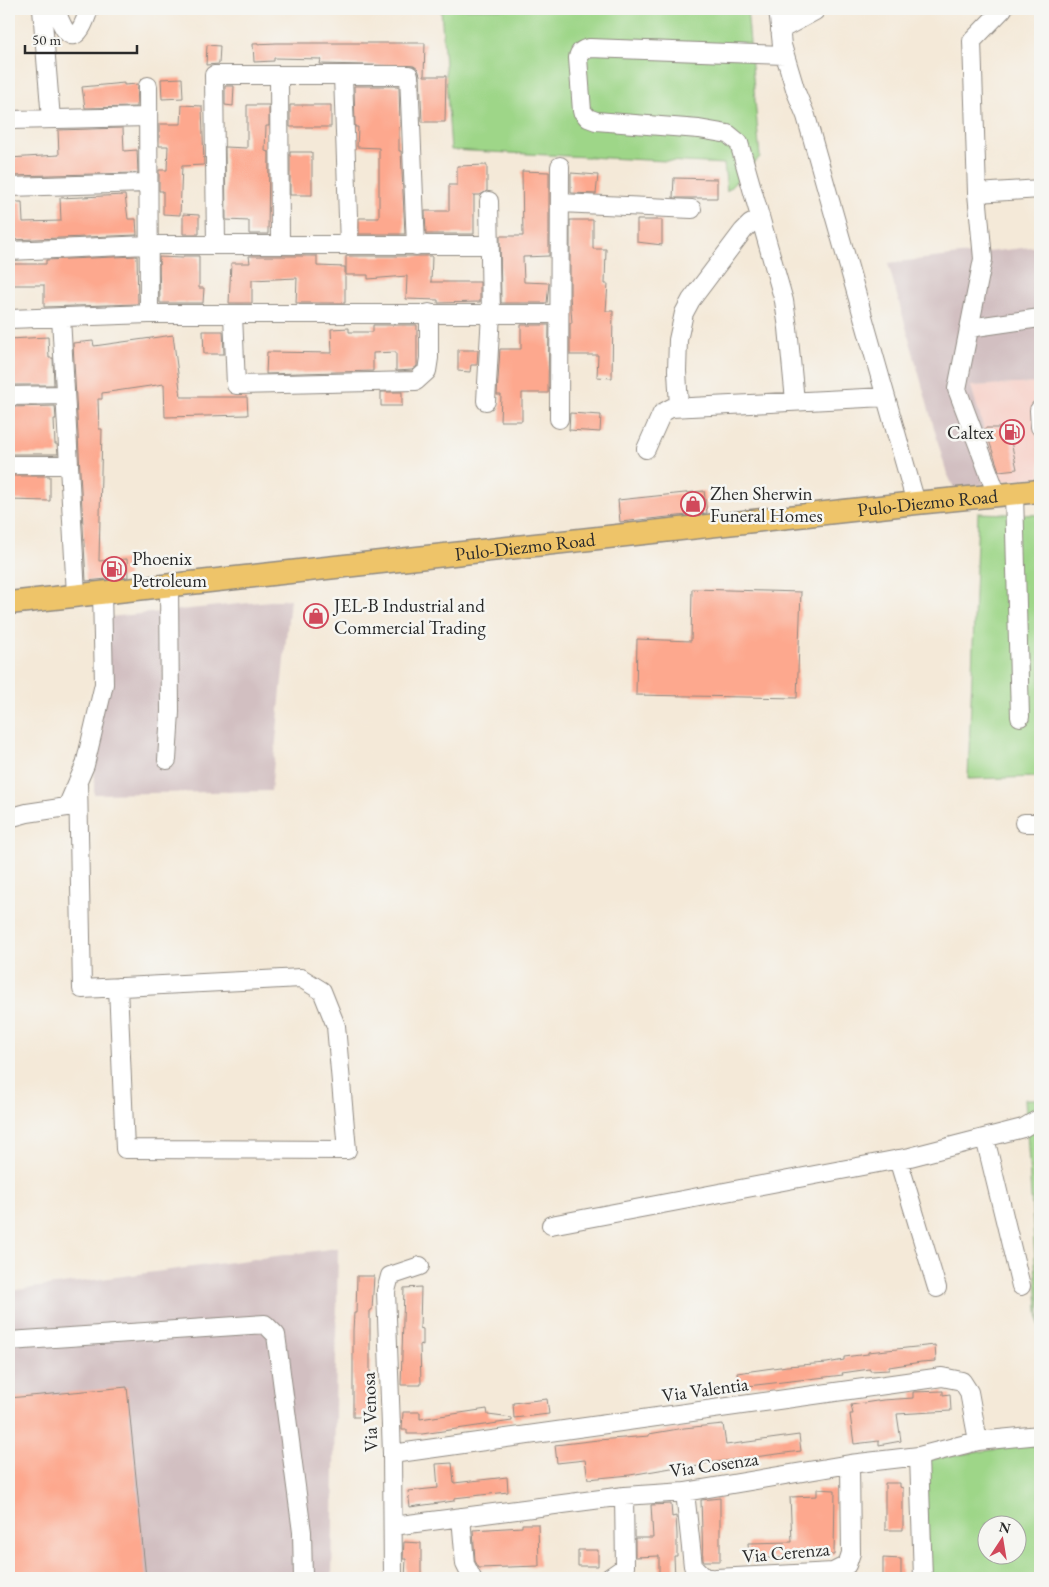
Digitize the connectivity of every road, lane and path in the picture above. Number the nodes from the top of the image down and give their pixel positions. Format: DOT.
graph roads {
  1 [pos="42,9"];
  2 [pos="56,9"];
  3 [pos="89,9"];
  4 [pos="778,9"];
  5 [pos="816,9"];
  6 [pos="1003,9"];
  7 [pos="780,30"];
  8 [pos="784,55"];
  9 [pos="279,75"];
  10 [pos="343,76"];
  11 [pos="148,86"];
  12 [pos="148,117"];
  13 [pos="51,119"];
  14 [pos="9,120"];
  15 [pos="560,166"];
  16 [pos="147,183"];
  17 [pos="9,188"];
  18 [pos="1040,189"];
  19 [pos="977,193"];
  20 [pos="489,201"];
  21 [pos="560,203"];
  22 [pos="692,208"];
  23 [pos="759,219"];
  24 [pos="148,245"];
  25 [pos="216,245"];
  26 [pos="280,245"];
  27 [pos="490,245"];
  28 [pos="349,246"];
  29 [pos="416,246"];
  30 [pos="9,251"];
  31 [pos="429,313"];
  32 [pos="149,314"];
  33 [pos="491,314"];
  34 [pos="559,314"];
  35 [pos="233,315"];
  36 [pos="61,317"];
  37 [pos="1040,318"];
  38 [pos="9,319"];
  39 [pos="969,328"];
  40 [pos="65,395"];
  41 [pos="9,396"];
  42 [pos="885,397"];
  43 [pos="486,401"];
  44 [pos="795,401"];
  45 [pos="679,407"];
  46 [pos="1040,409"];
  47 [pos="559,420"];
  48 [pos="1040,427"];
  49 [pos="646,449"];
  50 [pos="9,465"];
  51 [pos="69,466"];
  52 [pos="1040,491"];
  53 [pos="1006,495"];
  54 [pos="916,503"];
  55 [pos="169,585"];
  56 [pos="102,592"];
  57 [pos="76,595"];
  58 [pos="9,603"];
  59 [pos="1020,717"];
  60 [pos="167,760"];
  61 [pos="78,781"];
  62 [pos="9,818"];
  63 [pos="118,987"];
  64 [pos="1040,1118"];
  65 [pos="985,1138"];
  66 [pos="898,1159"];
  67 [pos="552,1225"];
  68 [pos="420,1266"];
  69 [pos="1021,1286"];
  70 [pos="937,1288"];
  71 [pos="9,1341"];
  72 [pos="1040,1435"];
  73 [pos="978,1441"];
  74 [pos="392,1454"];
  75 [pos="919,1456"];
  76 [pos="850,1464"];
  77 [pos="685,1492"];
  78 [pos="624,1496"];
  79 [pos="461,1517"];
  80 [pos="393,1526"];
  81 [pos="303,1578"];
  82 [pos="393,1578"];
  83 [pos="472,1578"];
  84 [pos="609,1578"];
  85 [pos="711,1578"];
  86 [pos="716,1578"];
  87 [pos="922,1578"];
  1 -- 13 [label="street"];
  2 -- 3 [label="street"];
  4 -- 7 [label="street"];
  5 -- 7 [label="street"];
  6 -- 19 [label="street"];
  7 -- 8 [label="street"];
  8 -- 23 [label="street"];
  8 -- 42 [label="street"];
  9 -- 10 [label="street"];
  9 -- 25 [label="street"];
  9 -- 26 [label="street"];
  10 -- 28 [label="street"];
  10 -- 29 [label="street"];
  11 -- 12 [label="street"];
  12 -- 13 [label="street"];
  12 -- 16 [label="street"];
  13 -- 14 [label="street"];
  15 -- 21 [label="street"];
  16 -- 17 [label="street"];
  16 -- 24 [label="street"];
  18 -- 19 [label="street"];
  19 -- 39 [label="street"];
  20 -- 27 [label="street"];
  21 -- 22 [label="street"];
  21 -- 34 [label="street"];
  23 -- 44 [label="street"];
  23 -- 45 [label="street"];
  24 -- 25 [label="street"];
  24 -- 30 [label="street"];
  24 -- 32 [label="street"];
  25 -- 26 [label="street"];
  26 -- 28 [label="street"];
  27 -- 29 [label="street"];
  27 -- 33 [label="street"];
  28 -- 29 [label="street"];
  31 -- 33 [label="street"];
  31 -- 35 [label="street"];
  31 -- 35 [label="street"];
  32 -- 35 [label="street"];
  32 -- 36 [label="street"];
  33 -- 34 [label="street"];
  33 -- 43 [label="street"];
  34 -- 47 [label="street"];
  36 -- 38 [label="street"];
  36 -- 40 [label="street"];
  37 -- 39 [label="street"];
  39 -- 53 [label="street"];
  40 -- 41 [label="street"];
  40 -- 51 [label="street"];
  42 -- 44 [label="street"];
  42 -- 54 [label="street"];
  44 -- 45 [label="street"];
  45 -- 49 [label="street"];
  46 -- 48 [label="street"];
  50 -- 51 [label="street"];
  51 -- 57 [label="street"];
  52 -- 53 [label="main road, Pulo-Diezmo Road"];
  53 -- 54 [label="main road, Pulo-Diezmo Road"];
  53 -- 59 [label="street"];
  54 -- 55 [label="main road, Pulo-Diezmo Road"];
  55 -- 56 [label="main road, Pulo-Diezmo Road"];
  55 -- 60 [label="street"];
  56 -- 57 [label="main road, Pulo-Diezmo Road"];
  56 -- 61 [label="street"];
  57 -- 58 [label="main road, Pulo-Diezmo Road"];
  61 -- 62 [label="street"];
  61 -- 63 [label="street"];
  63 -- 63 [label="street"];
  64 -- 65 [label="street"];
  65 -- 66 [label="street"];
  65 -- 69 [label="street"];
  66 -- 67 [label="street"];
  66 -- 70 [label="street"];
  68 -- 74 [label="street, Via Venosa"];
  71 -- 81 [label="street"];
  72 -- 73 [label="street, Via Cosenza"];
  73 -- 74 [label="street, Via Valentia"];
  73 -- 75 [label="street, Via Cosenza"];
  74 -- 80 [label="street, Via Venosa"];
  75 -- 76 [label="street, Via Cosenza"];
  75 -- 87 [label="street"];
  76 -- 77 [label="street, Via Cosenza"];
  76 -- 86 [label="street, Via Cerenza"];
  77 -- 78 [label="street, Via Cosenza"];
  77 -- 85 [label="street"];
  78 -- 79 [label="street, Via Cosenza"];
  78 -- 84 [label="street"];
  79 -- 80 [label="street, Via Cosenza"];
  79 -- 83 [label="street"];
  80 -- 82 [label="street, Via Venosa"];
}
